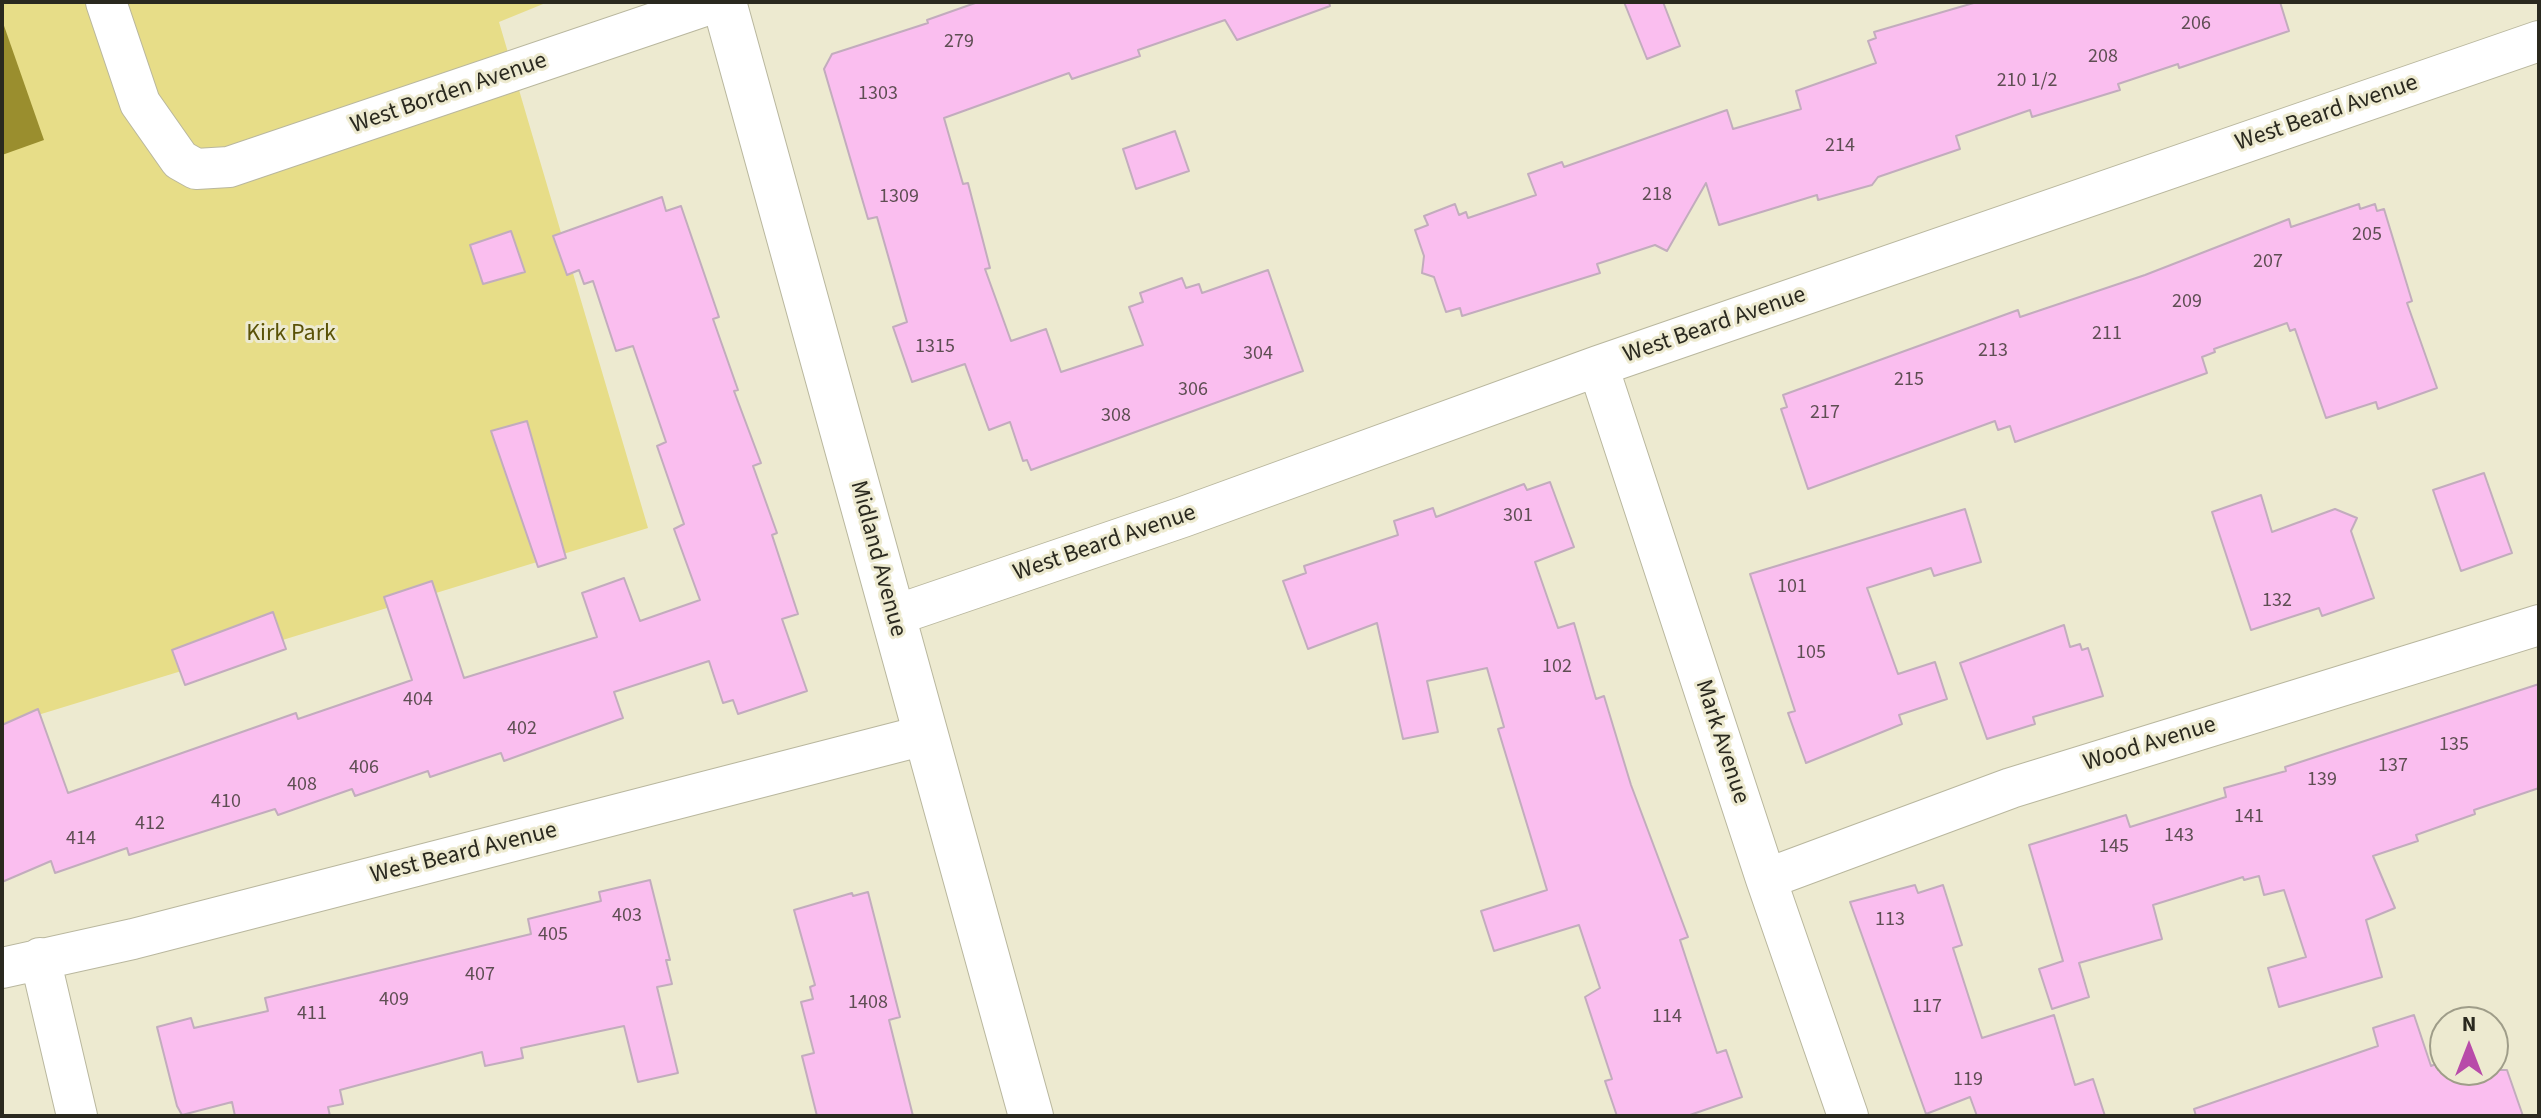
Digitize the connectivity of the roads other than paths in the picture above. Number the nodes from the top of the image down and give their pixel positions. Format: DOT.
graph roads {
  1 [pos="106,2"];
  2 [pos="716,2"];
  3 [pos="724,2"];
  4 [pos="2539,41"];
  5 [pos="1598,366"];
  6 [pos="893,616"];
  7 [pos="2539,625"];
  8 [pos="925,735"];
  9 [pos="1766,879"];
  10 [pos="21,963"];
  11 [pos="77,1116"];
  12 [pos="1031,1116"];
  13 [pos="1848,1116"];
  1 -- 2 [label="street, West Borden Avenue"];
  3 -- 6 [label="street, Midland Avenue"];
  4 -- 5 [label="street, West Beard Avenue"];
  5 -- 6 [label="street, West Beard Avenue"];
  5 -- 9 [label="street, Mark Avenue"];
  6 -- 8 [label="street, Midland Avenue"];
  7 -- 9 [label="street, Wood Avenue"];
  8 -- 10 [label="street, West Beard Avenue"];
  8 -- 12 [label="street, Midland Avenue"];
  9 -- 13 [label="street, Mark Avenue"];
  10 -- 11 [label="street"];
}
